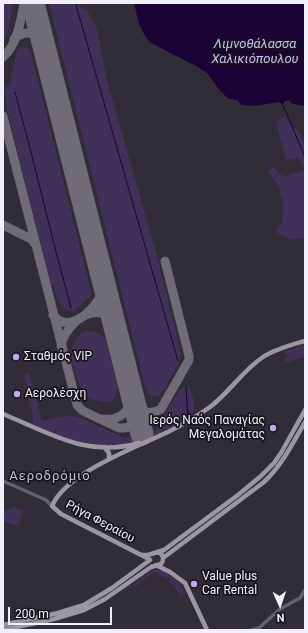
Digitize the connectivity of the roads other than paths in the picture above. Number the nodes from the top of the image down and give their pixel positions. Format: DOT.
graph roads {
  1 [pos="305,341"];
  2 [pos="305,410"];
  3 [pos="3,414"];
  4 [pos="305,422"];
  5 [pos="154,438"];
  6 [pos="108,448"];
  7 [pos="126,452"];
  8 [pos="111,459"];
  9 [pos="3,481"];
  10 [pos="52,506"];
  11 [pos="157,552"];
  12 [pos="151,554"];
  13 [pos="139,555"];
  14 [pos="150,560"];
  15 [pos="163,560"];
  16 [pos="155,565"];
  17 [pos="170,572"];
  18 [pos="305,590"];
  19 [pos="3,625"];
  20 [pos="3,630"];
  21 [pos="207,630"];
  22 [pos="252,630"];
  1 -- 5 [label="main road"];
  2 -- 11 [label="main road"];
  3 -- 6 [label="main road"];
  4 -- 15 [label="main road"];
  5 -- 6 [label="main road"];
  5 -- 7 [label="main road"];
  6 -- 7 [label="main road"];
  6 -- 8 [label="main road"];
  7 -- 8 [label="main road"];
  8 -- 10 [label="main road"];
  9 -- 10 [label="street"];
  10 -- 13 [label="main road, Ρήγα Φεραίου"];
  11 -- 12 [label="main road"];
  11 -- 15 [label="main road"];
  12 -- 13 [label="main road"];
  12 -- 14 [label="main road"];
  13 -- 14 [label="main road, Ρήγα Φεραίου"];
  14 -- 16 [label="main road"];
  14 -- 19 [label="main road"];
  15 -- 16 [label="main road"];
  15 -- 17 [label="main road"];
  16 -- 17 [label="main road"];
  16 -- 20 [label="main road"];
  17 -- 21 [label="main road"];
  18 -- 22 [label="street"];
}
